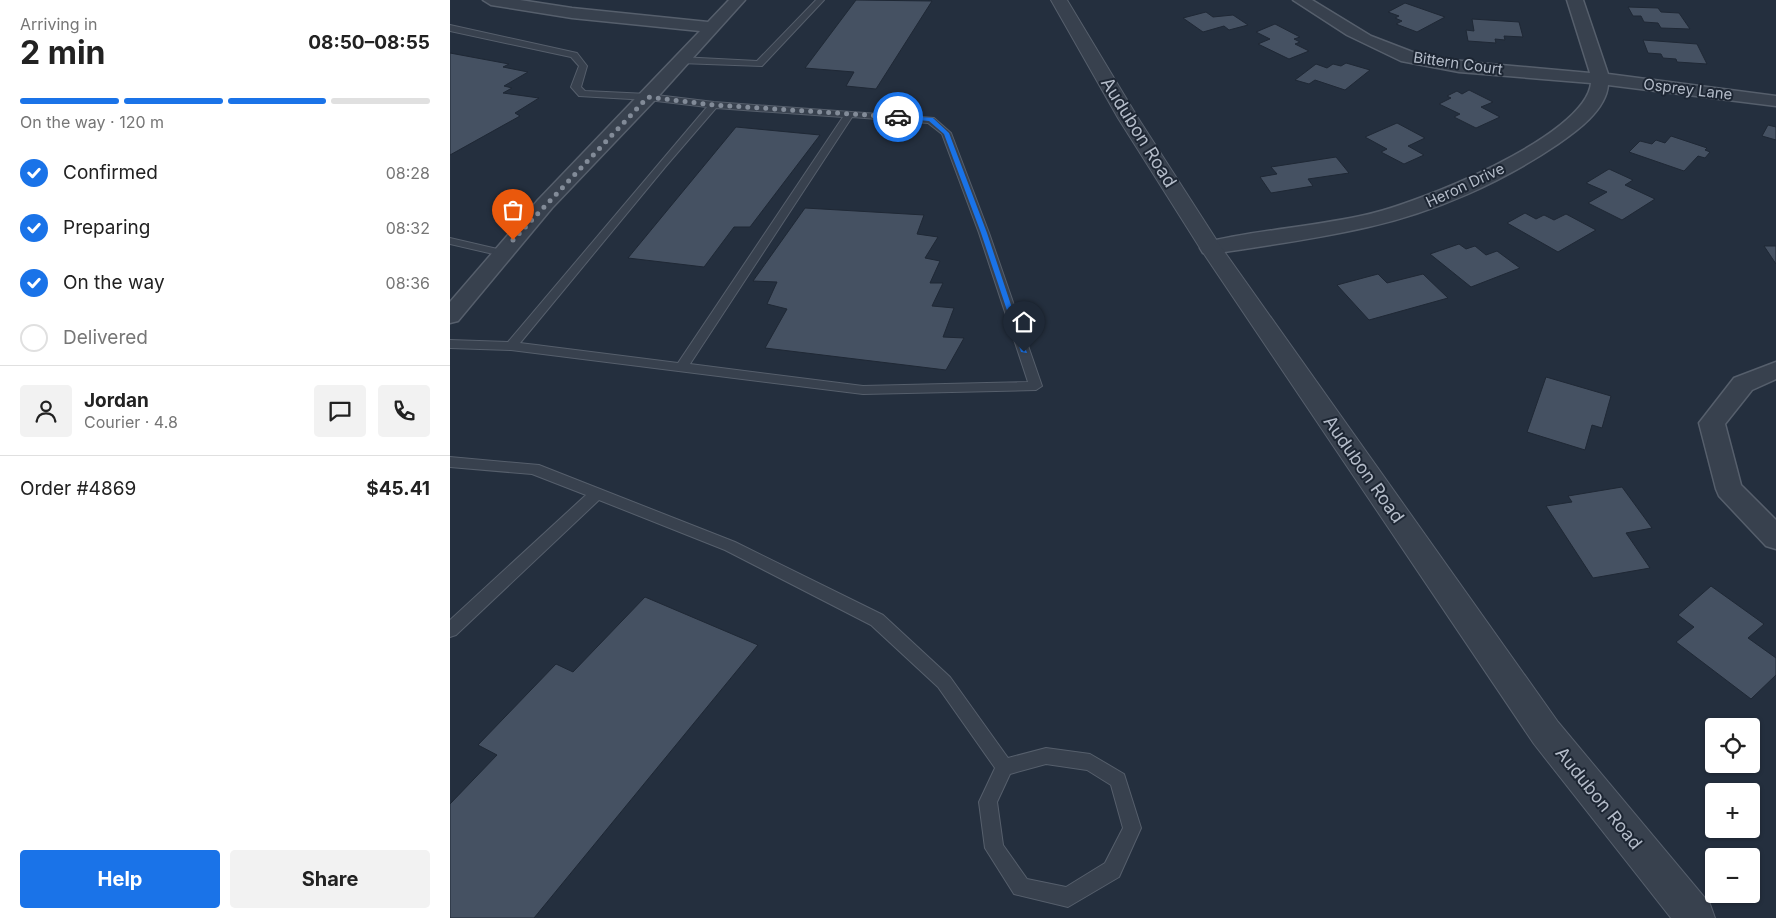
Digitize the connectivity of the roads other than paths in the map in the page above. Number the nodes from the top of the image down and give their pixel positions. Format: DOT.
graph roads {
  1 [pos="492,0"];
  2 [pos="737,0"];
  3 [pos="820,0"];
  4 [pos="1059,0"];
  5 [pos="1300,0"];
  6 [pos="1575,0"];
  7 [pos="710,27"];
  8 [pos="450,28"];
  9 [pos="680,60"];
  10 [pos="1599,78"];
  11 [pos="648,97"];
  12 [pos="1776,101"];
  13 [pos="714,105"];
  14 [pos="850,114"];
  15 [pos="450,241"];
  16 [pos="1211,248"];
  17 [pos="502,252"];
  18 [pos="450,316"];
  19 [pos="450,344"];
  20 [pos="511,346"];
  21 [pos="682,367"];
  22 [pos="1776,370"];
  23 [pos="450,462"];
  24 [pos="597,494"];
  25 [pos="1776,538"];
  26 [pos="450,630"];
  27 [pos="1004,767"];
  28 [pos="1696,918"];
  1 -- 7 [label="street"];
  2 -- 7 [label="street"];
  3 -- 9 [label="lane"];
  4 -- 16 [label="street, Audubon Road"];
  5 -- 10 [label="street, Bittern Court"];
  6 -- 10 [label="street, Heron Drive"];
  7 -- 9 [label="street"];
  8 -- 11 [label="lane"];
  9 -- 11 [label="street"];
  10 -- 12 [label="street, Osprey Lane"];
  10 -- 16 [label="street, Heron Drive"];
  11 -- 13 [label="lane"];
  11 -- 17 [label="street"];
  13 -- 14 [label="lane"];
  13 -- 20 [label="lane"];
  14 -- 21 [label="lane"];
  14 -- 21 [label="lane"];
  15 -- 17 [label="lane"];
  16 -- 28 [label="street, Audubon Road"];
  17 -- 18 [label="street"];
  19 -- 20 [label="lane"];
  20 -- 21 [label="lane"];
  22 -- 25 [label="street"];
  23 -- 24 [label="lane"];
  24 -- 26 [label="lane"];
  24 -- 27 [label="lane"];
  27 -- 27 [label="lane"];
}
